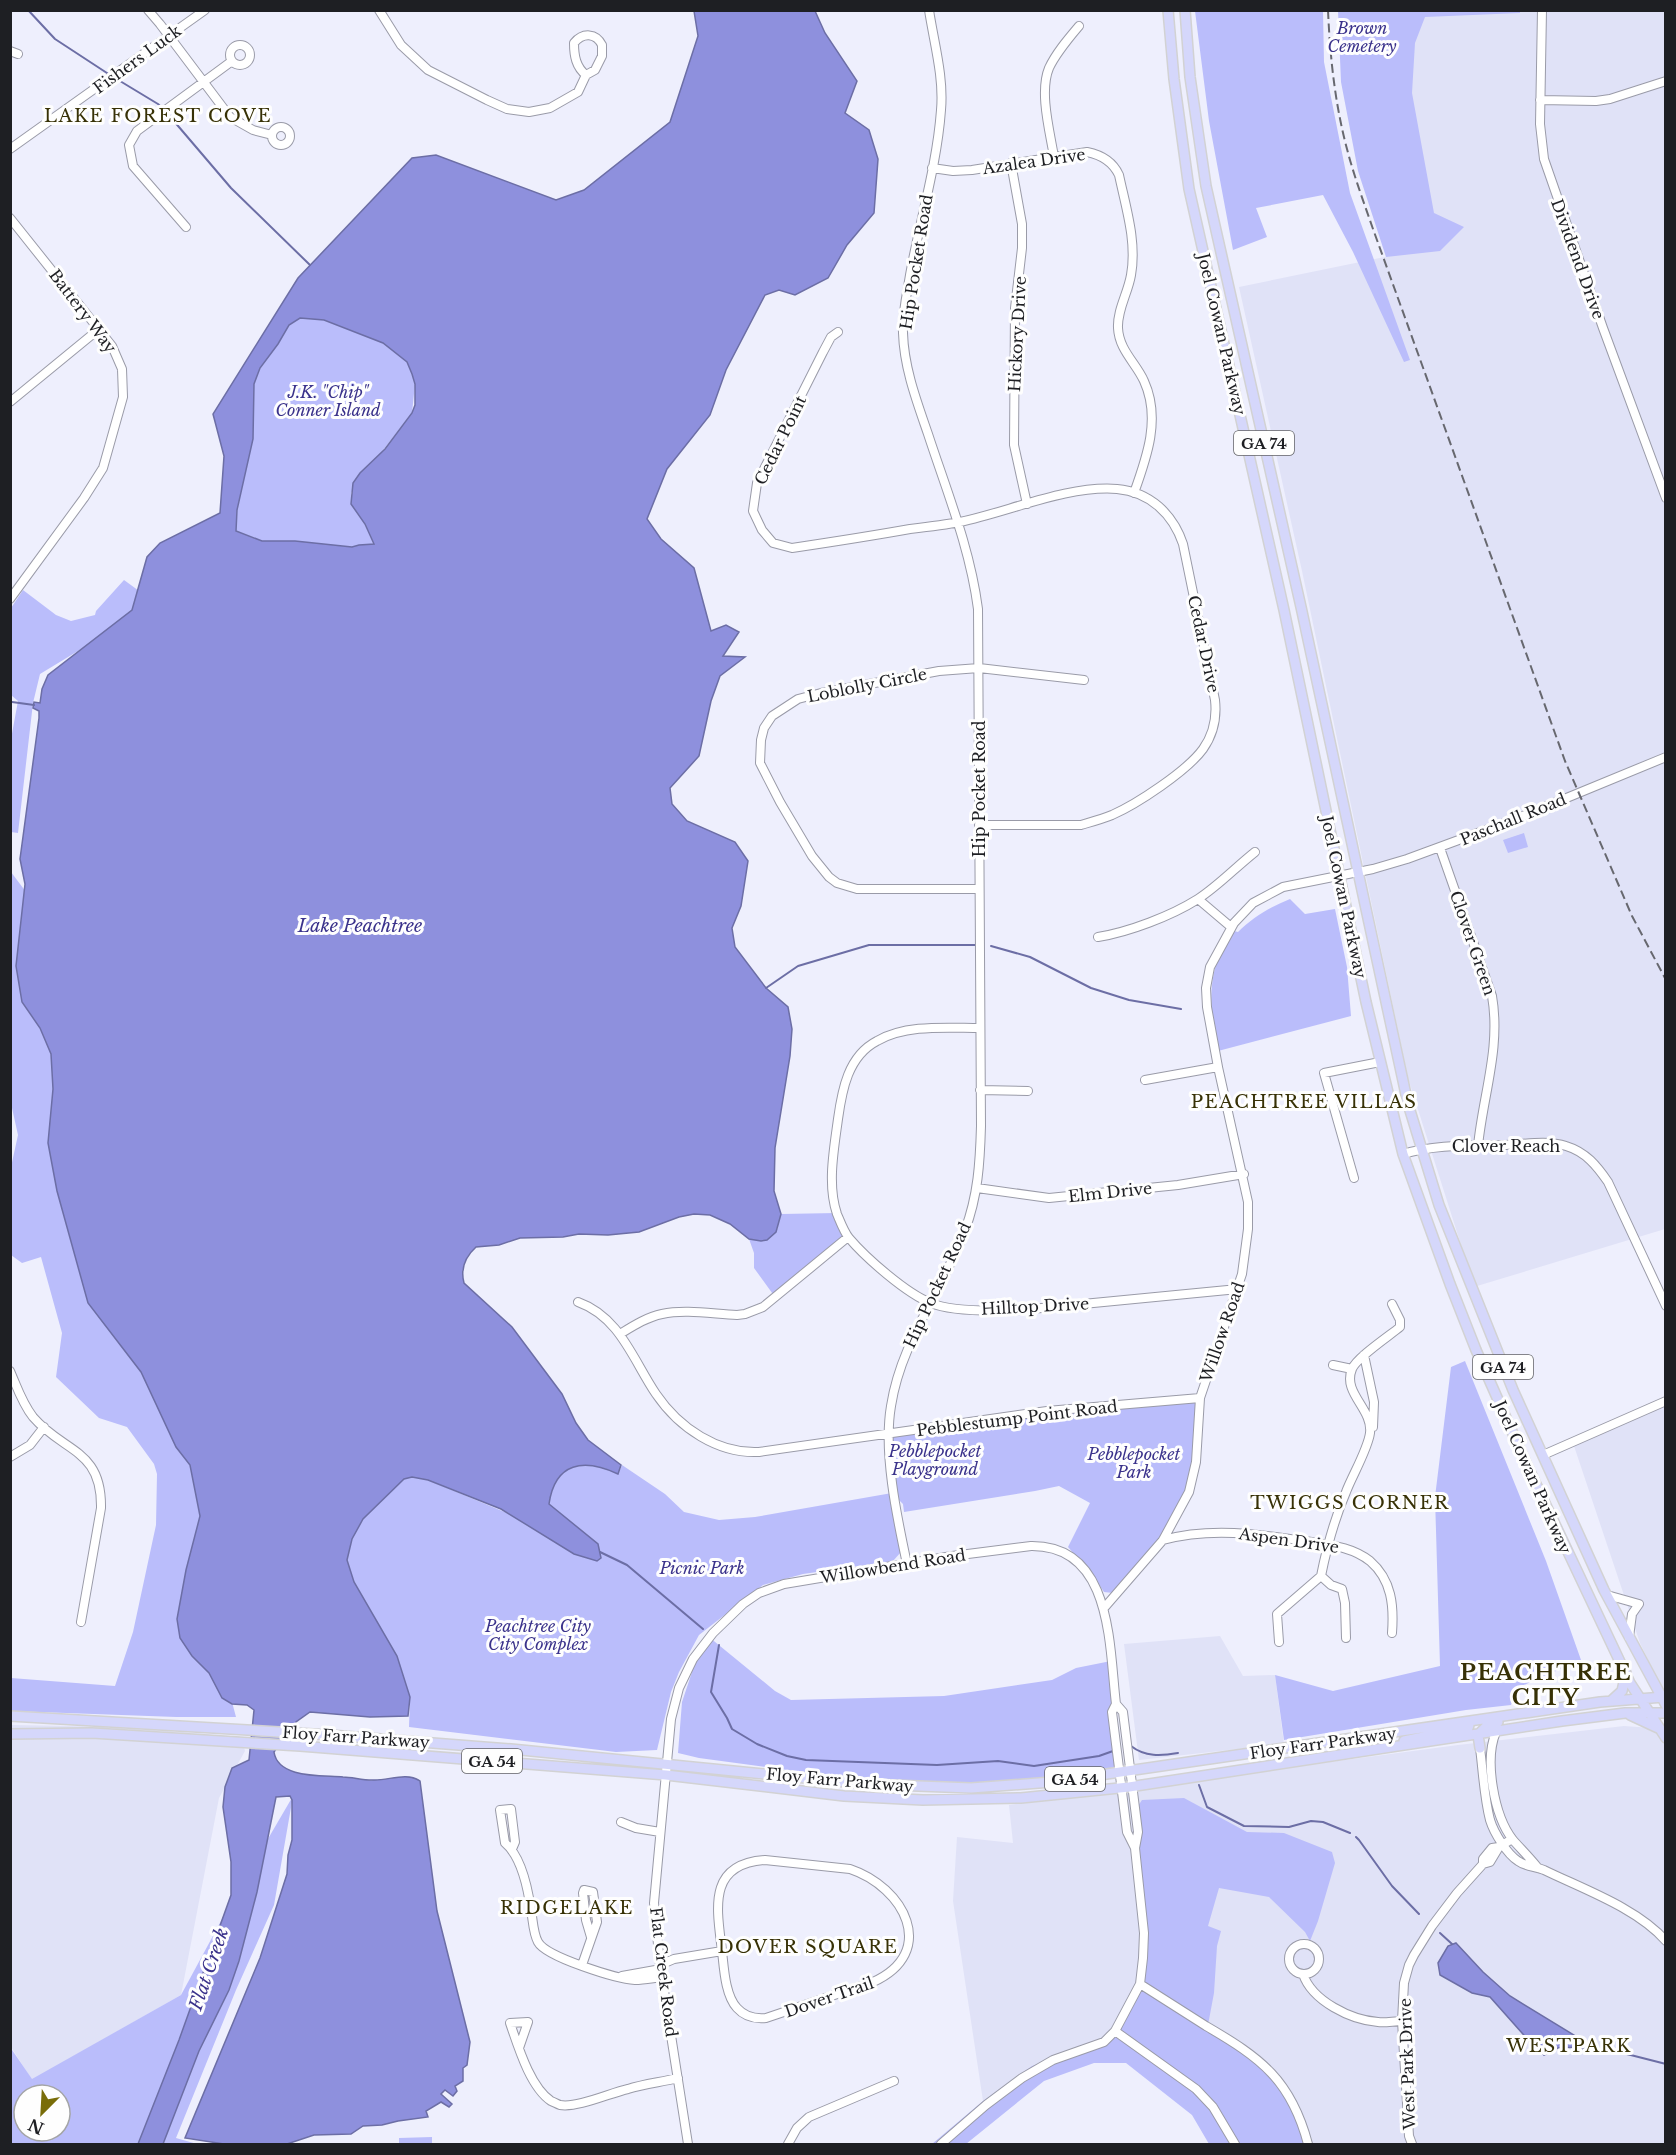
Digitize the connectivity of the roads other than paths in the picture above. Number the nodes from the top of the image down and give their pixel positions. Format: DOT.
graph roads {
  1 [pos="148,10"];
  2 [pos="205,10"];
  3 [pos="379,10"];
  4 [pos="929,10"];
  5 [pos="1168,10"];
  6 [pos="1185,10"];
  7 [pos="1542,10"];
  8 [pos="1079,26"];
  9 [pos="169,35"];
  10 [pos="232,61"];
  11 [pos="586,75"];
  12 [pos="1665,81"];
  13 [pos="204,83"];
  14 [pos="1540,100"];
  15 [pos="272,135"];
  16 [pos="10,149"];
  17 [pos="1054,157"];
  18 [pos="1011,164"];
  19 [pos="932,168"];
  20 [pos="10,218"];
  21 [pos="186,228"];
  22 [pos="99,329"];
  23 [pos="838,332"];
  24 [pos="10,402"];
  25 [pos="1134,493"];
  26 [pos="1665,498"];
  27 [pos="1027,504"];
  28 [pos="958,522"];
  29 [pos="10,599"];
  30 [pos="979,668"];
  31 [pos="1084,680"];
  32 [pos="1665,760"];
  33 [pos="979,825"];
  34 [pos="1440,848"];
  35 [pos="1256,852"];
  36 [pos="1357,873"];
  37 [pos="1340,876"];
  38 [pos="979,889"];
  39 [pos="1198,899"];
  40 [pos="1231,927"];
  41 [pos="1098,937"];
  42 [pos="980,1028"];
  43 [pos="1380,1062"];
  44 [pos="1218,1067"];
  45 [pos="1145,1080"];
  46 [pos="980,1090"];
  47 [pos="1028,1091"];
  48 [pos="1478,1146"];
  49 [pos="1421,1149"];
  50 [pos="1403,1154"];
  51 [pos="1244,1174"];
  52 [pos="1354,1178"];
  53 [pos="977,1188"];
  54 [pos="848,1237"];
  55 [pos="1239,1289"];
  56 [pos="578,1302"];
  57 [pos="930,1303"];
  58 [pos="1392,1304"];
  59 [pos="1665,1306"];
  60 [pos="620,1334"];
  61 [pos="1364,1355"];
  62 [pos="1333,1365"];
  63 [pos="1352,1369"];
  64 [pos="10,1371"];
  65 [pos="1200,1398"];
  66 [pos="1665,1401"];
  67 [pos="44,1427"];
  68 [pos="888,1433"];
  69 [pos="1370,1434"];
  70 [pos="1543,1455"];
  71 [pos="10,1457"];
  72 [pos="1163,1540"];
  73 [pos="1327,1545"];
  74 [pos="907,1564"];
  75 [pos="1322,1576"];
  76 [pos="1607,1595"];
  77 [pos="1104,1608"];
  78 [pos="81,1622"];
  79 [pos="1392,1633"];
  80 [pos="1629,1637"];
  81 [pos="1346,1638"];
  82 [pos="1279,1642"];
  83 [pos="1626,1673"];
  84 [pos="1640,1698"];
  85 [pos="1664,1700"];
  86 [pos="1611,1701"];
  87 [pos="1116,1704"];
  88 [pos="1558,1708"];
  89 [pos="1625,1713"];
  90 [pos="1649,1713"];
  91 [pos="1665,1713"];
  92 [pos="10,1716"];
  93 [pos="1466,1722"];
  94 [pos="1496,1732"];
  95 [pos="10,1734"];
  96 [pos="1663,1734"];
  97 [pos="1478,1735"];
  98 [pos="1408,1745"];
  99 [pos="1398,1747"];
  100 [pos="1480,1748"];
  101 [pos="667,1764"];
  102 [pos="1131,1771"];
  103 [pos="1120,1773"];
  104 [pos="666,1775"];
  105 [pos="1133,1786"];
  106 [pos="1122,1787"];
  107 [pos="621,1822"];
  108 [pos="660,1832"];
  109 [pos="1512,1839"];
  110 [pos="1501,1845"];
  111 [pos="1135,1848"];
  112 [pos="512,1849"];
  113 [pos="1538,1868"];
  114 [pos="591,1938"];
  115 [pos="1665,1941"];
  116 [pos="722,1951"];
  117 [pos="582,1965"];
  118 [pos="661,1970"];
  119 [pos="1303,1974"];
  120 [pos="1140,1984"];
  121 [pos="1402,2021"];
  122 [pos="1115,2031"];
  123 [pos="519,2048"];
  124 [pos="678,2078"];
  125 [pos="894,2081"];
  126 [pos="688,2145"];
  127 [pos="788,2145"];
  128 [pos="941,2145"];
  129 [pos="1235,2145"];
  130 [pos="1308,2145"];
  131 [pos="1412,2145"];
  1 -- 9 [label="street"];
  2 -- 9 [label="street, Fishers Luck"];
  3 -- 11 [label="street"];
  4 -- 19 [label="street, Hip Pocket Road"];
  5 -- 37 [label="main road, Joel Cowan Parkway / GA 74"];
  6 -- 36 [label="main road, Joel Cowan Parkway / GA 74"];
  7 -- 14 [label="street, Dividend Drive"];
  8 -- 17 [label="street"];
  9 -- 13 [label="street"];
  9 -- 16 [label="street, Fishers Luck"];
  10 -- 13 [label="street"];
  11 -- 11 [label="street"];
  12 -- 14 [label="street"];
  13 -- 15 [label="street"];
  13 -- 21 [label="street"];
  14 -- 26 [label="street, Dividend Drive"];
  17 -- 18 [label="street, Azalea Drive"];
  17 -- 25 [label="street, Azalea Drive"];
  18 -- 19 [label="street, Azalea Drive"];
  18 -- 27 [label="street, Hickory Drive"];
  19 -- 28 [label="street, Hip Pocket Road"];
  20 -- 22 [label="street, Battery Way"];
  22 -- 24 [label="street"];
  22 -- 29 [label="street, Battery Way"];
  23 -- 28 [label="street, Cedar Point"];
  25 -- 27 [label="street, Cedar Drive"];
  25 -- 33 [label="street, Cedar Drive"];
  27 -- 28 [label="street, Cedar Drive"];
  28 -- 30 [label="street, Hip Pocket Road"];
  30 -- 31 [label="street, Loblolly Circle"];
  30 -- 33 [label="street, Hip Pocket Road"];
  30 -- 38 [label="street, Loblolly Circle"];
  32 -- 34 [label="street, Paschall Road"];
  33 -- 38 [label="street, Hip Pocket Road"];
  34 -- 36 [label="street, Paschall Road"];
  34 -- 48 [label="street, Clover Green"];
  35 -- 39 [label="street"];
  36 -- 37 [label="street, Willow Road"];
  36 -- 49 [label="main road, Joel Cowan Parkway / GA 74"];
  37 -- 40 [label="street, Willow Road"];
  37 -- 43 [label="main road, Joel Cowan Parkway / GA 74"];
  38 -- 42 [label="street, Hip Pocket Road"];
  39 -- 40 [label="street"];
  39 -- 41 [label="street"];
  40 -- 44 [label="street, Willow Road"];
  42 -- 46 [label="street, Hip Pocket Road"];
  42 -- 54 [label="street, Hilltop Drive"];
  43 -- 50 [label="main road, Joel Cowan Parkway / GA 74"];
  43 -- 52 [label="street"];
  44 -- 45 [label="street"];
  44 -- 51 [label="street, Willow Road"];
  46 -- 47 [label="street"];
  46 -- 53 [label="street, Hip Pocket Road"];
  48 -- 49 [label="street, Clover Reach"];
  48 -- 59 [label="street, Clover Reach"];
  49 -- 50 [label="street, Clover Reach"];
  49 -- 70 [label="main road, Joel Cowan Parkway / GA 74"];
  50 -- 83 [label="main road, Joel Cowan Parkway / GA 74"];
  51 -- 53 [label="street, Elm Drive"];
  51 -- 55 [label="street, Willow Road"];
  53 -- 57 [label="street, Hip Pocket Road"];
  54 -- 57 [label="street, Hilltop Drive"];
  54 -- 60 [label="street"];
  55 -- 57 [label="street, Hilltop Drive"];
  55 -- 65 [label="street, Willow Road"];
  56 -- 60 [label="street, Pebblestump Point Road"];
  57 -- 68 [label="street, Hip Pocket Road"];
  58 -- 61 [label="street"];
  60 -- 68 [label="street, Pebblestump Point Road"];
  61 -- 63 [label="street"];
  61 -- 69 [label="street"];
  62 -- 63 [label="street"];
  63 -- 69 [label="street"];
  64 -- 67 [label="street"];
  65 -- 68 [label="street, Pebblestump Point Road"];
  65 -- 72 [label="street, Willow Road"];
  66 -- 70 [label="street"];
  67 -- 71 [label="street"];
  67 -- 78 [label="street"];
  68 -- 74 [label="street, Hip Pocket Road"];
  69 -- 73 [label="street"];
  70 -- 76 [label="main road, Joel Cowan Parkway / GA 74"];
  72 -- 73 [label="street, Aspen Drive"];
  72 -- 77 [label="street, Willow Road"];
  73 -- 75 [label="street"];
  73 -- 79 [label="street, Aspen Drive"];
  74 -- 77 [label="street, Willowbend Road"];
  74 -- 101 [label="street, Willowbend Road"];
  75 -- 81 [label="street"];
  75 -- 82 [label="street"];
  76 -- 80 [label="main road, Joel Cowan Parkway / GA 74"];
  76 -- 80 [label="street"];
  77 -- 87 [label="street, Willowbend Road"];
  80 -- 85 [label="main road, Joel Cowan Parkway / GA 74"];
  83 -- 84 [label="main road, Joel Cowan Parkway / GA 74"];
  83 -- 86 [label="main road"];
  84 -- 85 [label="main road, Floy Farr Parkway / GA 54"];
  84 -- 86 [label="main road, Floy Farr Parkway / GA 54"];
  84 -- 90 [label="main road, Joel Cowan Parkway / GA 74"];
  86 -- 88 [label="main road, Floy Farr Parkway / GA 54"];
  87 -- 102 [label="street, Willowbend Road"];
  87 -- 103 [label="street, Willowbend Road"];
  88 -- 93 [label="main road, Floy Farr Parkway / GA 54"];
  88 -- 97 [label="main road"];
  89 -- 90 [label="main road, Floy Farr Parkway / GA 54"];
  89 -- 94 [label="main road, Floy Farr Parkway / GA 54"];
  89 -- 96 [label="main road"];
  90 -- 91 [label="main road, Floy Farr Parkway / GA 54"];
  90 -- 96 [label="main road, Joel Cowan Parkway / GA 74"];
  92 -- 101 [label="main road, Floy Farr Parkway / GA 54"];
  93 -- 99 [label="main road"];
  93 -- 102 [label="main road, Floy Farr Parkway / GA 54"];
  94 -- 97 [label="main road, Floy Farr Parkway / GA 54"];
  94 -- 109 [label="street"];
  95 -- 104 [label="main road, Floy Farr Parkway / GA 54"];
  97 -- 98 [label="main road, Floy Farr Parkway / GA 54"];
  97 -- 100 [label="main road"];
  98 -- 99 [label="main road, Floy Farr Parkway / GA 54"];
  98 -- 100 [label="main road"];
  99 -- 105 [label="main road, Floy Farr Parkway / GA 54"];
  100 -- 110 [label="street"];
  101 -- 103 [label="main road, Floy Farr Parkway / GA 54"];
  101 -- 104 [label="street, Flat Creek Road"];
  102 -- 103 [label="main road, Floy Farr Parkway / GA 54"];
  102 -- 105 [label="street, Willowbend Road"];
  103 -- 106 [label="street, Willowbend Road"];
  104 -- 106 [label="main road, Floy Farr Parkway / GA 54"];
  104 -- 108 [label="street, Flat Creek Road"];
  105 -- 106 [label="main road, Floy Farr Parkway / GA 54"];
  105 -- 111 [label="street, Willowbend Road"];
  106 -- 111 [label="street, Willowbend Road"];
  107 -- 108 [label="street"];
  108 -- 118 [label="street, Flat Creek Road"];
  109 -- 110 [label="street, West Park Drive"];
  109 -- 113 [label="street"];
  110 -- 113 [label="street"];
  110 -- 121 [label="street, West Park Drive"];
  111 -- 120 [label="street"];
  112 -- 117 [label="street"];
  113 -- 115 [label="street"];
  114 -- 114 [label="street"];
  114 -- 117 [label="street"];
  116 -- 116 [label="street, Dover Trail"];
  116 -- 118 [label="street"];
  117 -- 118 [label="street"];
  118 -- 124 [label="street, Flat Creek Road"];
  119 -- 119 [label="street"];
  119 -- 121 [label="street"];
  120 -- 122 [label="street"];
  120 -- 130 [label="street"];
  121 -- 131 [label="street, West Park Drive"];
  122 -- 128 [label="street"];
  122 -- 129 [label="street"];
  123 -- 124 [label="street"];
  124 -- 126 [label="street, Flat Creek Road"];
  125 -- 127 [label="street"];
}
